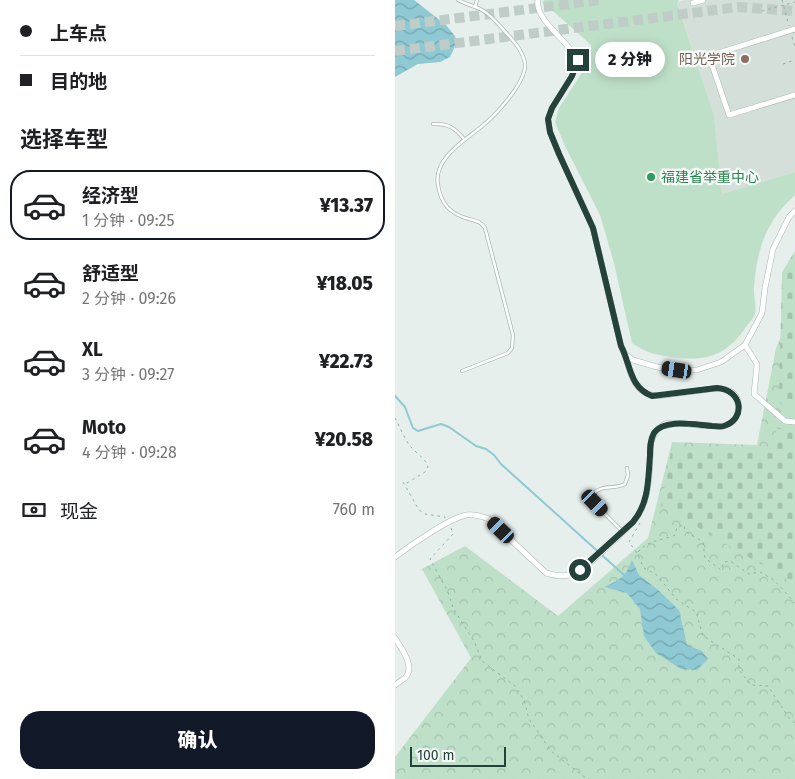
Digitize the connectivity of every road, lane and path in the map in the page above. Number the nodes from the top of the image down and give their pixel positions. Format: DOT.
graph roads {
  1 [pos="457,0"];
  2 [pos="477,0"];
  3 [pos="538,0"];
  4 [pos="703,0"];
  5 [pos="782,0"];
  6 [pos="795,2"];
  7 [pos="693,3"];
  8 [pos="783,5"];
  9 [pos="475,7"];
  10 [pos="763,11"];
  11 [pos="793,30"];
  12 [pos="795,47"];
  13 [pos="795,60"];
  14 [pos="783,64"];
  15 [pos="795,95"];
  16 [pos="433,124"];
  17 [pos="464,139"];
  18 [pos="795,211"];
  19 [pos="745,345"];
  20 [pos="625,354"];
  21 [pos="461,372"];
  22 [pos="395,418"];
  23 [pos="795,422"];
  24 [pos="627,468"];
  25 [pos="635,520"];
  26 [pos="445,525"];
  27 [pos="623,532"];
  28 [pos="637,553"];
  29 [pos="395,556"];
  30 [pos="795,603"];
  31 [pos="395,638"];
  32 [pos="395,685"];
  33 [pos="795,723"];
  34 [pos="589,779"];
  1 -- 9 [label="lane"];
  2 -- 9 [label="lane"];
  3 -- 20 [label="street"];
  4 -- 7 [label="street"];
  5 -- 8 [label="path"];
  6 -- 8 [label="path"];
  8 -- 10 [label="path"];
  8 -- 11 [label="path"];
  9 -- 17 [label="lane"];
  11 -- 12 [label="path"];
  11 -- 15 [label="street"];
  13 -- 14 [label="path"];
  16 -- 17 [label="lane"];
  17 -- 21 [label="lane"];
  18 -- 19 [label="street"];
  19 -- 20 [label="street"];
  19 -- 23 [label="street"];
  20 -- 25 [label="street"];
  22 -- 26 [label="path"];
  24 -- 27 [label="lane"];
  25 -- 27 [label="street"];
  25 -- 28 [label="path"];
  26 -- 27 [label="street"];
  26 -- 29 [label="street"];
  26 -- 34 [label="path"];
  28 -- 30 [label="path"];
  28 -- 33 [label="path"];
  31 -- 32 [label="street"];
}
